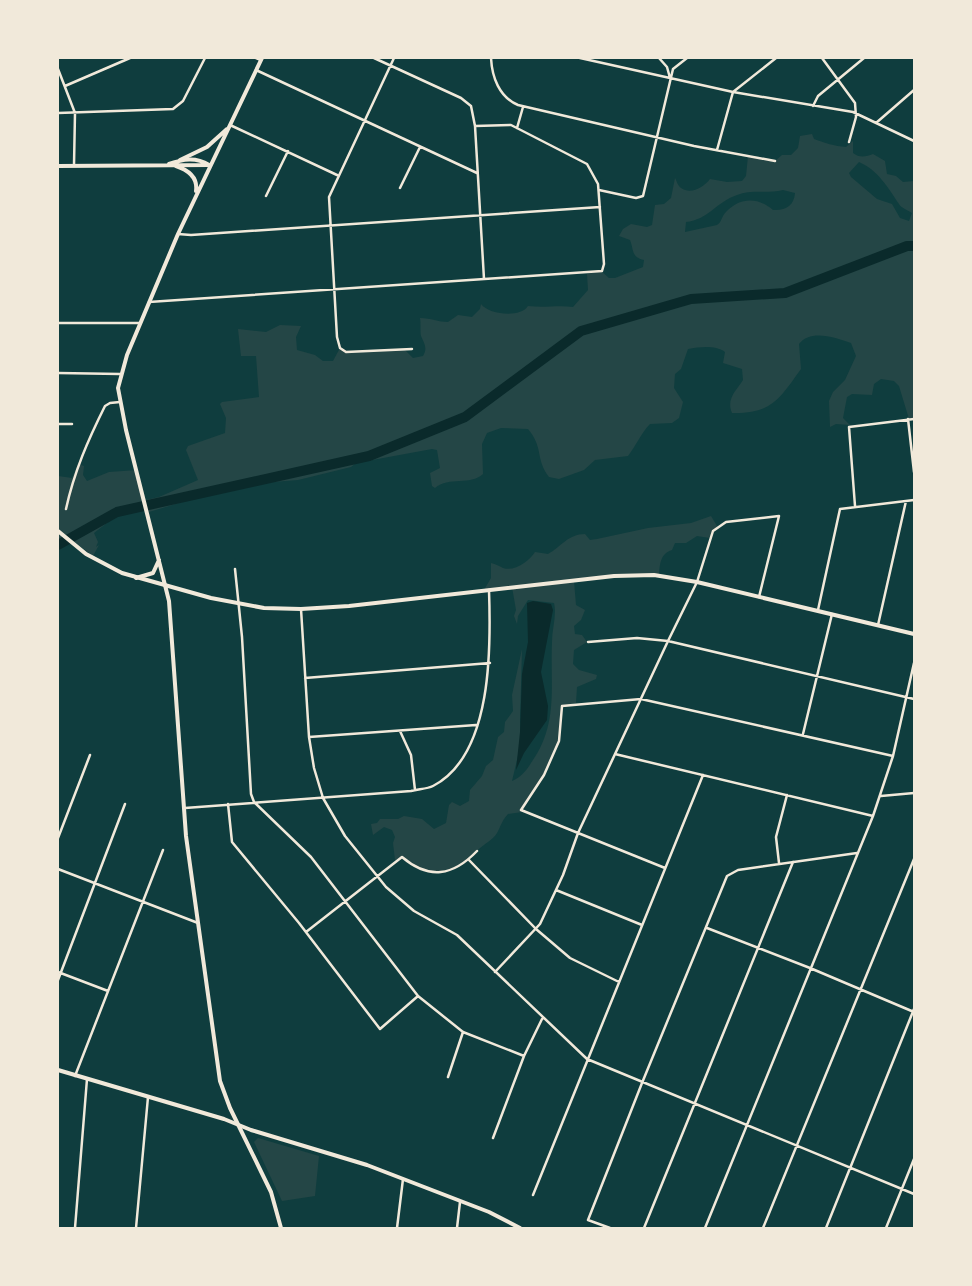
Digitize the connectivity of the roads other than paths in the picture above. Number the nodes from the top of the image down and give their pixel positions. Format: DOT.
graph roads {
  1 [pos="130,58"];
  2 [pos="204,58"];
  3 [pos="256,58"];
  4 [pos="374,58"];
  5 [pos="394,58"];
  6 [pos="491,58"];
  7 [pos="580,58"];
  8 [pos="589,58"];
  9 [pos="659,58"];
  10 [pos="687,58"];
  11 [pos="776,58"];
  12 [pos="822,58"];
  13 [pos="864,58"];
  14 [pos="261,59"];
  15 [pos="390,65"];
  16 [pos="58,68"];
  17 [pos="256,70"];
  18 [pos="670,78"];
  19 [pos="839,79"];
  20 [pos="65,86"];
  21 [pos="914,90"];
  22 [pos="733,92"];
  23 [pos="813,106"];
  24 [pos="523,107"];
  25 [pos="58,113"];
  26 [pos="75,113"];
  27 [pos="856,115"];
  28 [pos="364,120"];
  29 [pos="876,123"];
  30 [pos="230,125"];
  31 [pos="475,126"];
  32 [pos="517,128"];
  33 [pos="657,137"];
  34 [pos="914,141"];
  35 [pos="849,142"];
  36 [pos="420,146"];
  37 [pos="717,150"];
  38 [pos="288,152"];
  39 [pos="180,160"];
  40 [pos="775,160"];
  41 [pos="169,164"];
  42 [pos="74,165"];
  43 [pos="209,165"];
  44 [pos="58,166"];
  45 [pos="176,166"];
  46 [pos="477,173"];
  47 [pos="338,176"];
  48 [pos="400,188"];
  49 [pos="599,190"];
  50 [pos="196,196"];
  51 [pos="266,196"];
  52 [pos="600,207"];
  53 [pos="481,217"];
  54 [pos="331,226"];
  55 [pos="178,234"];
  56 [pos="484,279"];
  57 [pos="335,290"];
  58 [pos="150,302"];
  59 [pos="58,323"];
  60 [pos="140,323"];
  61 [pos="412,349"];
  62 [pos="58,373"];
  63 [pos="120,374"];
  64 [pos="120,402"];
  65 [pos="914,418"];
  66 [pos="908,419"];
  67 [pos="58,424"];
  68 [pos="72,424"];
  69 [pos="914,472"];
  70 [pos="914,500"];
  71 [pos="906,501"];
  72 [pos="855,506"];
  73 [pos="66,509"];
  74 [pos="58,531"];
  75 [pos="160,557"];
  76 [pos="235,569"];
  77 [pos="136,578"];
  78 [pos="698,582"];
  79 [pos="167,588"];
  80 [pos="489,590"];
  81 [pos="759,597"];
  82 [pos="240,604"];
  83 [pos="301,609"];
  84 [pos="818,610"];
  85 [pos="832,614"];
  86 [pos="878,625"];
  87 [pos="914,634"];
  88 [pos="668,641"];
  89 [pos="588,642"];
  90 [pos="490,663"];
  91 [pos="914,663"];
  92 [pos="818,675"];
  93 [pos="305,678"];
  94 [pos="907,698"];
  95 [pos="640,699"];
  96 [pos="914,699"];
  97 [pos="476,725"];
  98 [pos="400,731"];
  99 [pos="803,734"];
  100 [pos="309,737"];
  101 [pos="615,754"];
  102 [pos="90,756"];
  103 [pos="893,756"];
  104 [pos="703,775"];
  105 [pos="415,790"];
  106 [pos="914,793"];
  107 [pos="787,795"];
  108 [pos="881,796"];
  109 [pos="322,798"];
  110 [pos="254,802"];
  111 [pos="125,804"];
  112 [pos="228,804"];
  113 [pos="184,808"];
  114 [pos="873,816"];
  115 [pos="578,833"];
  116 [pos="58,838"];
  117 [pos="163,850"];
  118 [pos="478,851"];
  119 [pos="857,853"];
  120 [pos="914,859"];
  121 [pos="469,860"];
  122 [pos="793,862"];
  123 [pos="779,863"];
  124 [pos="665,868"];
  125 [pos="58,870"];
  126 [pos="376,876"];
  127 [pos="93,883"];
  128 [pos="556,890"];
  129 [pos="142,902"];
  130 [pos="344,902"];
  131 [pos="198,923"];
  132 [pos="642,925"];
  133 [pos="536,928"];
  134 [pos="707,928"];
  135 [pos="306,933"];
  136 [pos="758,948"];
  137 [pos="810,968"];
  138 [pos="495,972"];
  139 [pos="59,973"];
  140 [pos="58,980"];
  141 [pos="619,982"];
  142 [pos="861,990"];
  143 [pos="108,991"];
  144 [pos="418,996"];
  145 [pos="914,1012"];
  146 [pos="542,1018"];
  147 [pos="463,1032"];
  148 [pos="524,1056"];
  149 [pos="587,1059"];
  150 [pos="58,1070"];
  151 [pos="75,1076"];
  152 [pos="448,1077"];
  153 [pos="87,1079"];
  154 [pos="642,1083"];
  155 [pos="148,1097"];
  156 [pos="695,1104"];
  157 [pos="746,1124"];
  158 [pos="240,1126"];
  159 [pos="493,1138"];
  160 [pos="797,1145"];
  161 [pos="914,1159"];
  162 [pos="850,1167"];
  163 [pos="403,1178"];
  164 [pos="902,1188"];
  165 [pos="914,1194"];
  166 [pos="533,1195"];
  167 [pos="460,1200"];
  168 [pos="75,1228"];
  169 [pos="136,1228"];
  170 [pos="281,1228"];
  171 [pos="398,1228"];
  172 [pos="457,1228"];
  173 [pos="520,1228"];
  174 [pos="610,1228"];
  175 [pos="644,1228"];
  176 [pos="705,1228"];
  177 [pos="763,1228"];
  178 [pos="826,1228"];
  179 [pos="886,1228"];
  1 -- 20 [label="street"];
  2 -- 26 [label="street"];
  3 -- 14 [label="street"];
  4 -- 15 [label="street"];
  5 -- 15 [label="street"];
  6 -- 24 [label="street"];
  7 -- 8 [label="street"];
  8 -- 18 [label="street"];
  9 -- 18 [label="street"];
  10 -- 18 [label="street"];
  11 -- 22 [label="street"];
  12 -- 19 [label="street"];
  13 -- 19 [label="street"];
  14 -- 17 [label="main road"];
  15 -- 28 [label="street"];
  15 -- 31 [label="street"];
  16 -- 20 [label="street"];
  17 -- 28 [label="street"];
  17 -- 30 [label="main road"];
  18 -- 22 [label="street"];
  18 -- 33 [label="street"];
  19 -- 23 [label="street"];
  19 -- 27 [label="street"];
  20 -- 26 [label="street"];
  21 -- 29 [label="street"];
  22 -- 23 [label="street"];
  22 -- 37 [label="street"];
  23 -- 27 [label="street"];
  24 -- 32 [label="street"];
  24 -- 33 [label="street"];
  25 -- 26 [label="street"];
  26 -- 42 [label="street"];
  27 -- 29 [label="street"];
  27 -- 35 [label="street"];
  28 -- 36 [label="street"];
  28 -- 47 [label="street"];
  29 -- 34 [label="street"];
  30 -- 38 [label="street"];
  30 -- 39 [label="main road"];
  30 -- 43 [label="main road"];
  31 -- 32 [label="street"];
  31 -- 46 [label="street"];
  32 -- 49 [label="street"];
  33 -- 37 [label="street"];
  33 -- 49 [label="street"];
  36 -- 46 [label="street"];
  36 -- 48 [label="street"];
  37 -- 40 [label="street"];
  38 -- 47 [label="street"];
  38 -- 51 [label="street"];
  39 -- 41 [label="main road"];
  39 -- 43 [label="main road"];
  41 -- 42 [label="main road"];
  41 -- 45 [label="main road"];
  42 -- 44 [label="main road"];
  43 -- 45 [label="main road"];
  43 -- 50 [label="main road"];
  45 -- 50 [label="main road"];
  46 -- 53 [label="street"];
  47 -- 54 [label="street"];
  49 -- 52 [label="street"];
  50 -- 55 [label="main road"];
  52 -- 53 [label="street"];
  52 -- 56 [label="street"];
  53 -- 54 [label="street"];
  53 -- 56 [label="street"];
  54 -- 55 [label="street"];
  54 -- 57 [label="street"];
  55 -- 58 [label="main road"];
  56 -- 57 [label="street"];
  57 -- 58 [label="street"];
  57 -- 61 [label="street"];
  58 -- 60 [label="main road"];
  59 -- 60 [label="street"];
  60 -- 63 [label="main road"];
  62 -- 63 [label="street"];
  63 -- 64 [label="main road"];
  64 -- 73 [label="street"];
  64 -- 75 [label="main road"];
  65 -- 66 [label="street"];
  66 -- 69 [label="street"];
  66 -- 72 [label="street"];
  67 -- 68 [label="street"];
  70 -- 71 [label="street"];
  71 -- 72 [label="street"];
  71 -- 86 [label="street"];
  72 -- 84 [label="street"];
  74 -- 77 [label="main road"];
  75 -- 77 [label="main road"];
  75 -- 79 [label="main road"];
  76 -- 82 [label="street"];
  77 -- 79 [label="main road"];
  78 -- 80 [label="main road"];
  78 -- 81 [label="main road"];
  78 -- 81 [label="street"];
  78 -- 88 [label="street"];
  79 -- 82 [label="main road"];
  79 -- 113 [label="main road"];
  80 -- 83 [label="main road"];
  80 -- 90 [label="street"];
  81 -- 84 [label="main road"];
  82 -- 83 [label="main road"];
  82 -- 110 [label="street"];
  83 -- 93 [label="street"];
  84 -- 85 [label="main road"];
  85 -- 86 [label="main road"];
  85 -- 92 [label="street"];
  86 -- 87 [label="main road"];
  88 -- 89 [label="street"];
  88 -- 92 [label="street"];
  88 -- 95 [label="street"];
  90 -- 93 [label="street"];
  90 -- 97 [label="street"];
  91 -- 94 [label="street"];
  92 -- 94 [label="street"];
  92 -- 99 [label="street"];
  93 -- 100 [label="street"];
  94 -- 96 [label="street"];
  94 -- 103 [label="street"];
  95 -- 99 [label="street"];
  95 -- 101 [label="street"];
  95 -- 115 [label="street"];
  97 -- 98 [label="street"];
  97 -- 105 [label="street"];
  98 -- 100 [label="street"];
  98 -- 105 [label="street"];
  99 -- 103 [label="street"];
  100 -- 109 [label="street"];
  101 -- 104 [label="street"];
  101 -- 115 [label="street"];
  102 -- 116 [label="street"];
  103 -- 108 [label="street"];
  104 -- 107 [label="street"];
  104 -- 124 [label="street"];
  105 -- 109 [label="street"];
  106 -- 108 [label="street"];
  107 -- 114 [label="street"];
  107 -- 123 [label="street"];
  108 -- 114 [label="street"];
  109 -- 110 [label="street"];
  109 -- 126 [label="street"];
  110 -- 112 [label="street"];
  110 -- 130 [label="street"];
  111 -- 127 [label="street"];
  112 -- 113 [label="street"];
  112 -- 135 [label="street"];
  113 -- 131 [label="main road"];
  114 -- 119 [label="street"];
  115 -- 124 [label="street"];
  115 -- 128 [label="street"];
  117 -- 129 [label="street"];
  118 -- 121 [label="street"];
  119 -- 122 [label="street"];
  119 -- 137 [label="street"];
  120 -- 142 [label="street"];
  121 -- 126 [label="street"];
  121 -- 133 [label="street"];
  122 -- 123 [label="street"];
  122 -- 136 [label="street"];
  123 -- 134 [label="street"];
  124 -- 132 [label="street"];
  125 -- 127 [label="street"];
  126 -- 130 [label="street"];
  126 -- 138 [label="street"];
  127 -- 129 [label="street"];
  127 -- 139 [label="street"];
  128 -- 132 [label="street"];
  128 -- 133 [label="street"];
  129 -- 131 [label="street"];
  129 -- 143 [label="street"];
  130 -- 135 [label="street"];
  130 -- 144 [label="street"];
  131 -- 158 [label="main road"];
  132 -- 141 [label="street"];
  133 -- 138 [label="street"];
  133 -- 141 [label="street"];
  134 -- 136 [label="street"];
  134 -- 154 [label="street"];
  135 -- 144 [label="street"];
  136 -- 137 [label="street"];
  136 -- 156 [label="street"];
  137 -- 142 [label="street"];
  137 -- 157 [label="street"];
  138 -- 146 [label="street"];
  139 -- 140 [label="street"];
  139 -- 143 [label="street"];
  141 -- 149 [label="street"];
  142 -- 145 [label="street"];
  142 -- 160 [label="street"];
  143 -- 151 [label="street"];
  144 -- 147 [label="street"];
  145 -- 162 [label="street"];
  146 -- 148 [label="street"];
  146 -- 149 [label="street"];
  147 -- 148 [label="street"];
  147 -- 152 [label="street"];
  148 -- 159 [label="street"];
  149 -- 154 [label="street"];
  149 -- 166 [label="street"];
  150 -- 151 [label="main road"];
  151 -- 153 [label="main road"];
  153 -- 155 [label="main road"];
  153 -- 168 [label="street"];
  154 -- 156 [label="street"];
  154 -- 174 [label="street"];
  155 -- 158 [label="main road"];
  155 -- 169 [label="street"];
  156 -- 157 [label="street"];
  156 -- 175 [label="street"];
  157 -- 160 [label="street"];
  157 -- 176 [label="street"];
  158 -- 163 [label="main road"];
  158 -- 170 [label="main road"];
  160 -- 162 [label="street"];
  160 -- 177 [label="street"];
  161 -- 164 [label="street"];
  162 -- 164 [label="street"];
  162 -- 178 [label="street"];
  163 -- 167 [label="main road"];
  163 -- 171 [label="street"];
  164 -- 165 [label="street"];
  164 -- 179 [label="street"];
  167 -- 172 [label="street"];
  167 -- 173 [label="main road"];
}
